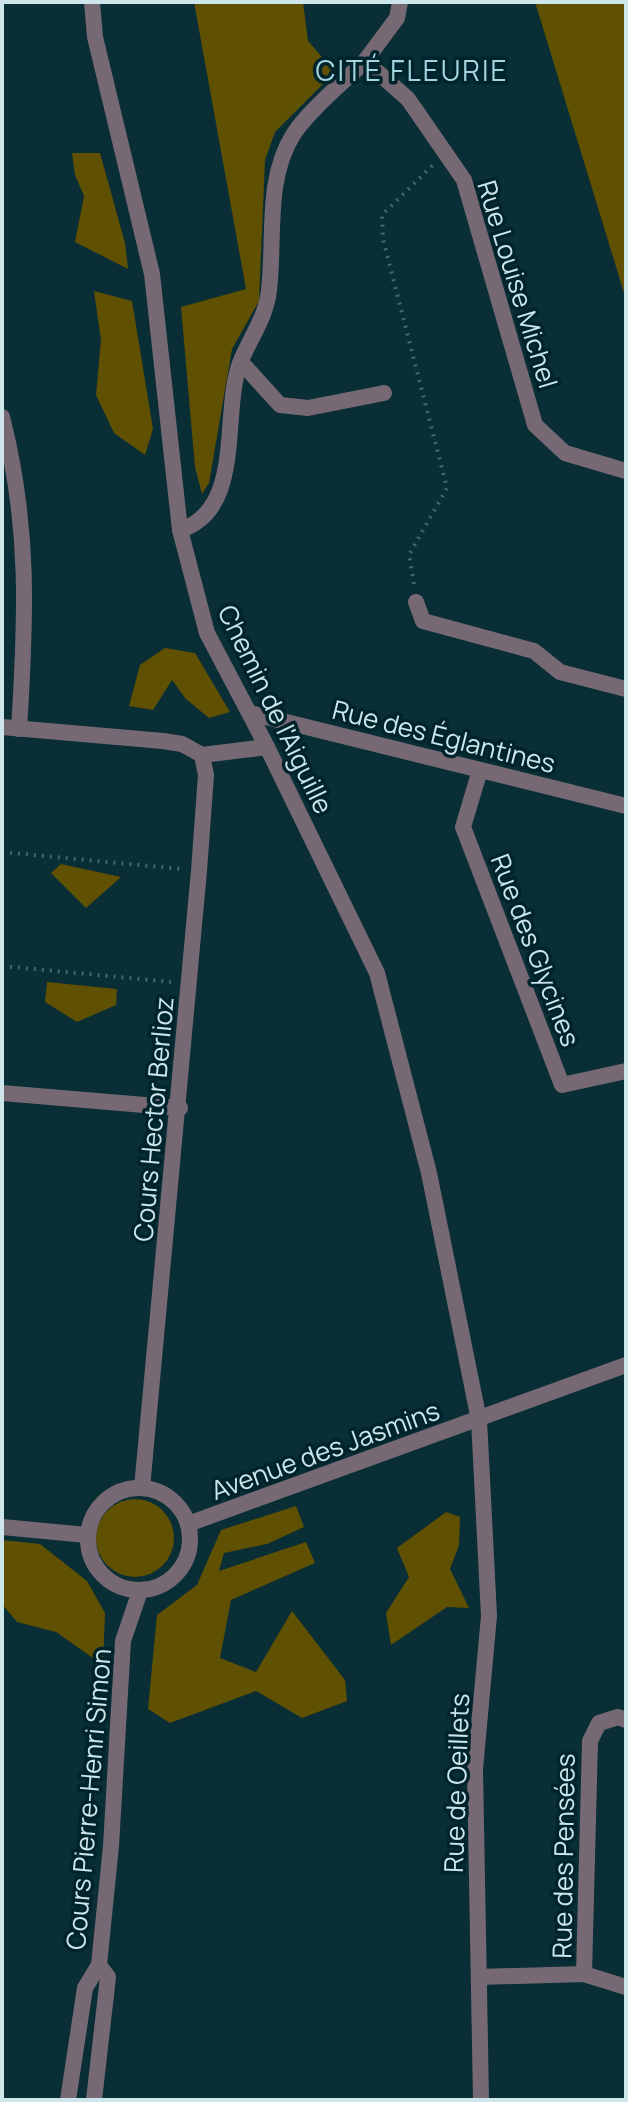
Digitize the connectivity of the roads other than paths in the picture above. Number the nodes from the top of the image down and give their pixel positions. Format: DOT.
graph roads {
  1 [pos="92,2"];
  2 [pos="400,2"];
  3 [pos="365,61"];
  4 [pos="241,362"];
  5 [pos="384,393"];
  6 [pos="2,417"];
  7 [pos="626,471"];
  8 [pos="180,530"];
  9 [pos="416,602"];
  10 [pos="626,689"];
  11 [pos="250,713"];
  12 [pos="10,728"];
  13 [pos="267,747"];
  14 [pos="202,755"];
  15 [pos="480,770"];
  16 [pos="626,806"];
  17 [pos="626,1071"];
  18 [pos="2,1093"];
  19 [pos="180,1108"];
  20 [pos="626,1365"];
  21 [pos="479,1420"];
  22 [pos="142,1488"];
  23 [pos="188,1524"];
  24 [pos="2,1527"];
  25 [pos="87,1535"];
  26 [pos="140,1591"];
  27 [pos="626,1720"];
  28 [pos="99,1965"];
  29 [pos="584,1974"];
  30 [pos="479,1977"];
  31 [pos="626,1987"];
  32 [pos="68,2100"];
  33 [pos="94,2100"];
  34 [pos="481,2100"];
  1 -- 8 [label="street, Chemin de l'Aiguille"];
  2 -- 3 [label="street"];
  3 -- 4 [label="street"];
  3 -- 7 [label="street, Rue Louise Michel"];
  4 -- 5 [label="street"];
  4 -- 8 [label="street"];
  6 -- 12 [label="street"];
  8 -- 11 [label="street, Chemin de l'Aiguille"];
  9 -- 10 [label="street"];
  11 -- 13 [label="street, Chemin de l'Aiguille"];
  11 -- 15 [label="street, Rue des Églantines"];
  12 -- 14 [label="street"];
  13 -- 14 [label="street"];
  13 -- 21 [label="street, Chemin de l'Aiguille"];
  14 -- 19 [label="street, Cours Hector Berlioz"];
  15 -- 16 [label="street, Rue des Églantines"];
  15 -- 17 [label="street, Rue des Glycines"];
  18 -- 19 [label="street"];
  19 -- 22 [label="street, Cours Hector Berlioz"];
  20 -- 21 [label="street, Avenue des Jasmins"];
  21 -- 23 [label="street, Avenue des Jasmins"];
  21 -- 30 [label="street, Rue de Oeillets"];
  22 -- 23 [label="street"];
  22 -- 25 [label="street"];
  23 -- 26 [label="street"];
  24 -- 25 [label="street"];
  25 -- 26 [label="street"];
  26 -- 28 [label="street, Cours Pierre-Henri Simon"];
  27 -- 29 [label="street, Rue des Pensées"];
  28 -- 32 [label="street, Cours Pierre-Henri Simon"];
  28 -- 33 [label="street, Cours Pierre-Henri Simon"];
  29 -- 30 [label="street"];
  29 -- 31 [label="street"];
  30 -- 34 [label="street, Rue de Oeillets"];
}
